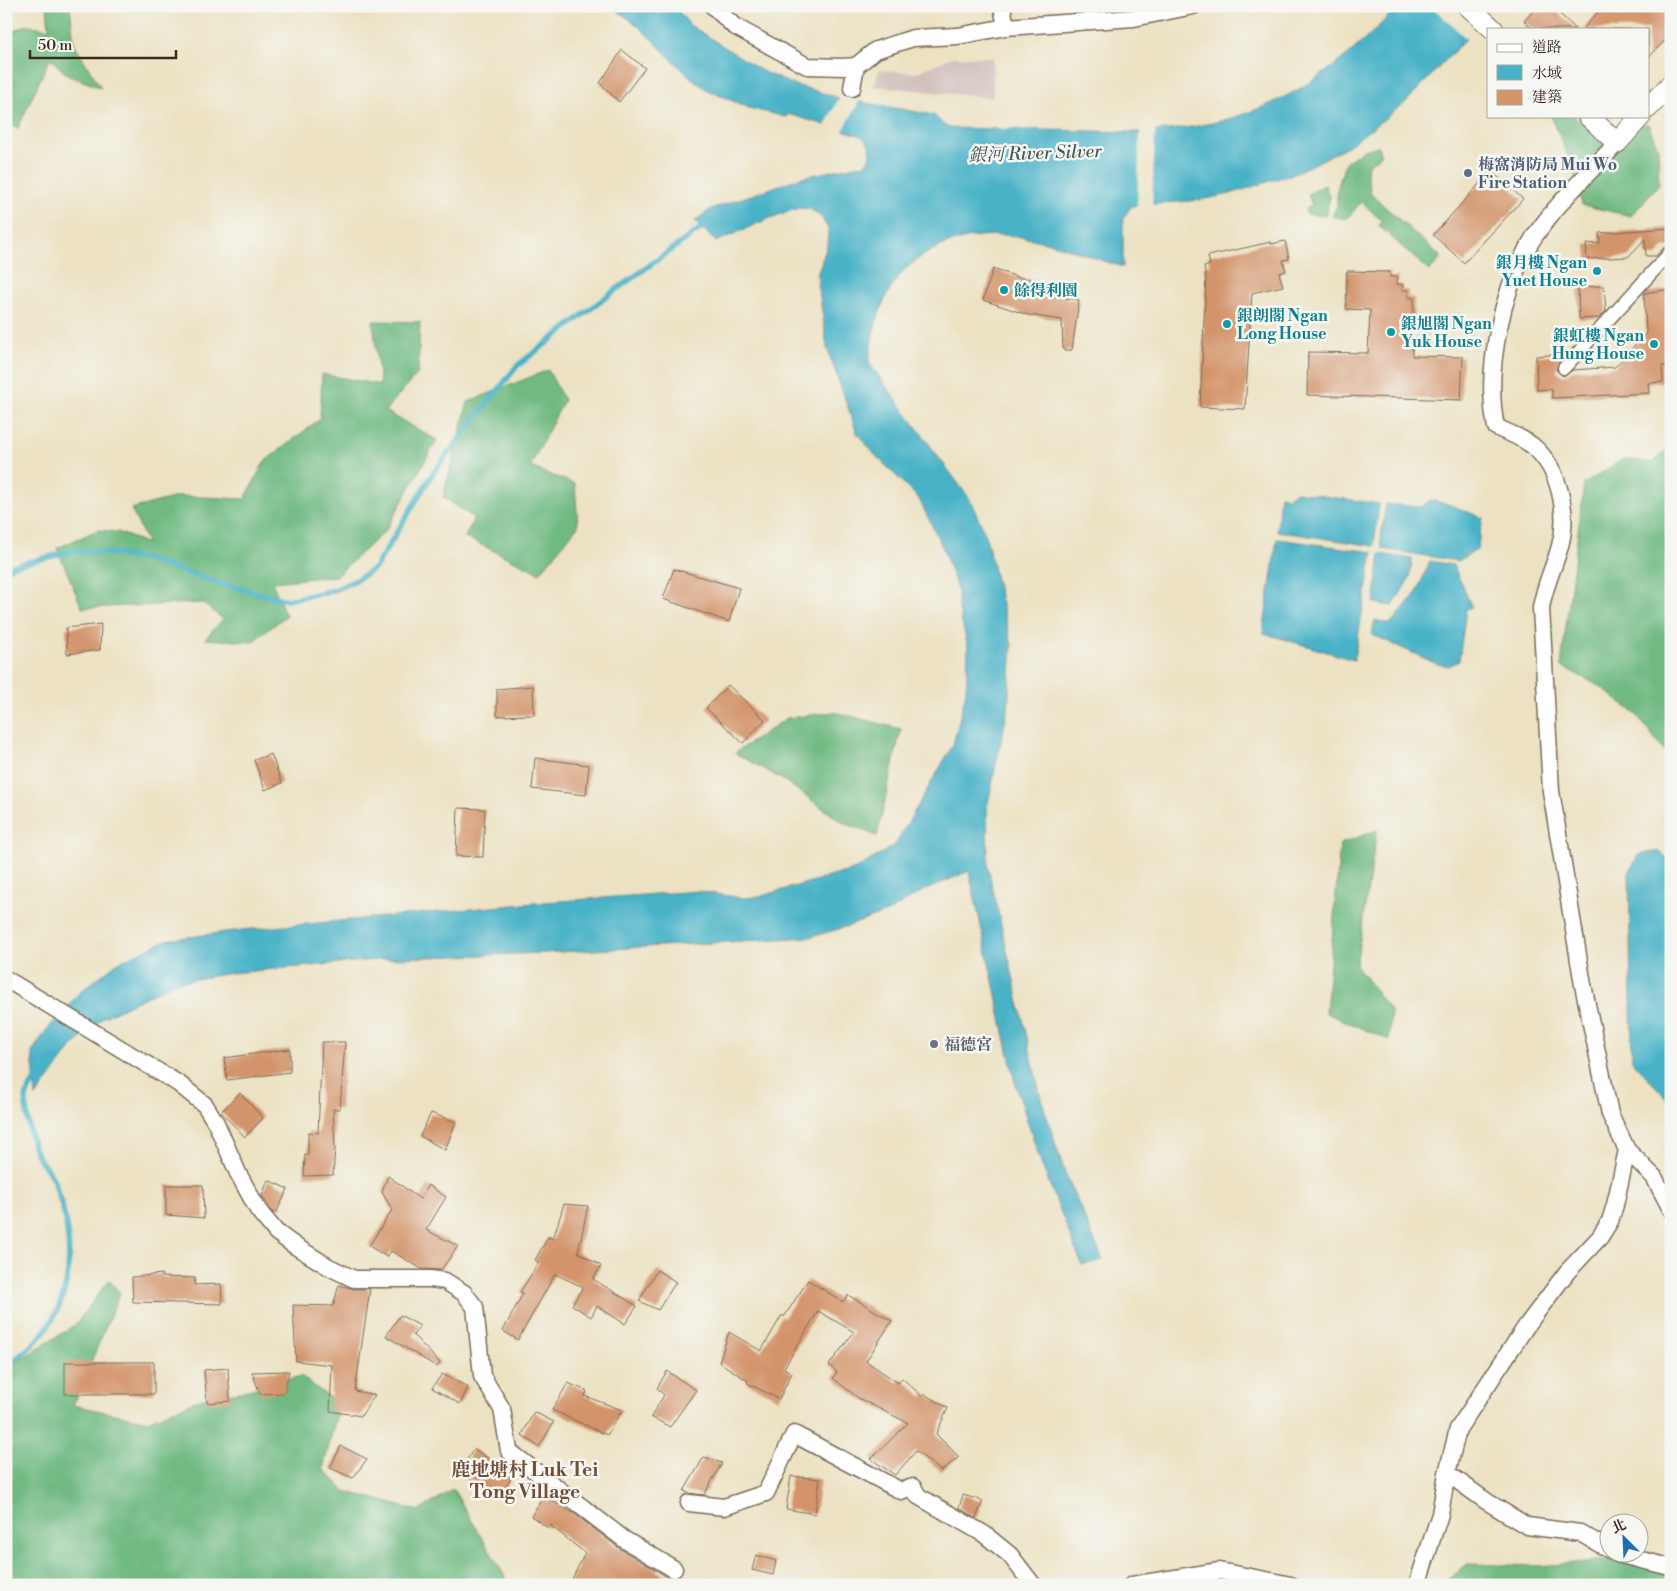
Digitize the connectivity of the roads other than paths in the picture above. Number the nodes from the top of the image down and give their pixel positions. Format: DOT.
graph roads {
  1 [pos="713,6"];
  2 [pos="1002,6"];
  3 [pos="1193,6"];
  4 [pos="1468,6"];
  5 [pos="1133,12"];
  6 [pos="1006,28"];
  7 [pos="1491,28"];
  8 [pos="856,66"];
  9 [pos="852,88"];
  10 [pos="1590,118"];
  11 [pos="1639,118"];
  12 [pos="1616,143"];
  13 [pos="1669,254"];
  14 [pos="1564,368"];
  15 [pos="6,979"];
  16 [pos="1627,1150"];
  17 [pos="1671,1209"];
  18 [pos="1447,1473"];
  19 [pos="689,1503"];
  20 [pos="1600,1544"];
  21 [pos="1650,1563"];
  22 [pos="1671,1566"];
  23 [pos="674,1569"];
  24 [pos="1033,1585"];
  25 [pos="1132,1585"];
  26 [pos="1291,1585"];
  27 [pos="1417,1585"];
  1 -- 8 [label="street"];
  2 -- 6 [label="street"];
  3 -- 5 [label="street"];
  4 -- 7 [label="street"];
  5 -- 6 [label="street"];
  6 -- 8 [label="street"];
  8 -- 9 [label="street"];
  10 -- 12 [label="street"];
  11 -- 12 [label="street"];
  12 -- 16 [label="street"];
  13 -- 14 [label="street"];
  15 -- 23 [label="street"];
  16 -- 17 [label="street"];
  16 -- 18 [label="street"];
  18 -- 20 [label="street"];
  18 -- 27 [label="street"];
  19 -- 24 [label="street"];
  21 -- 22 [label="street"];
  25 -- 26 [label="street"];
}
